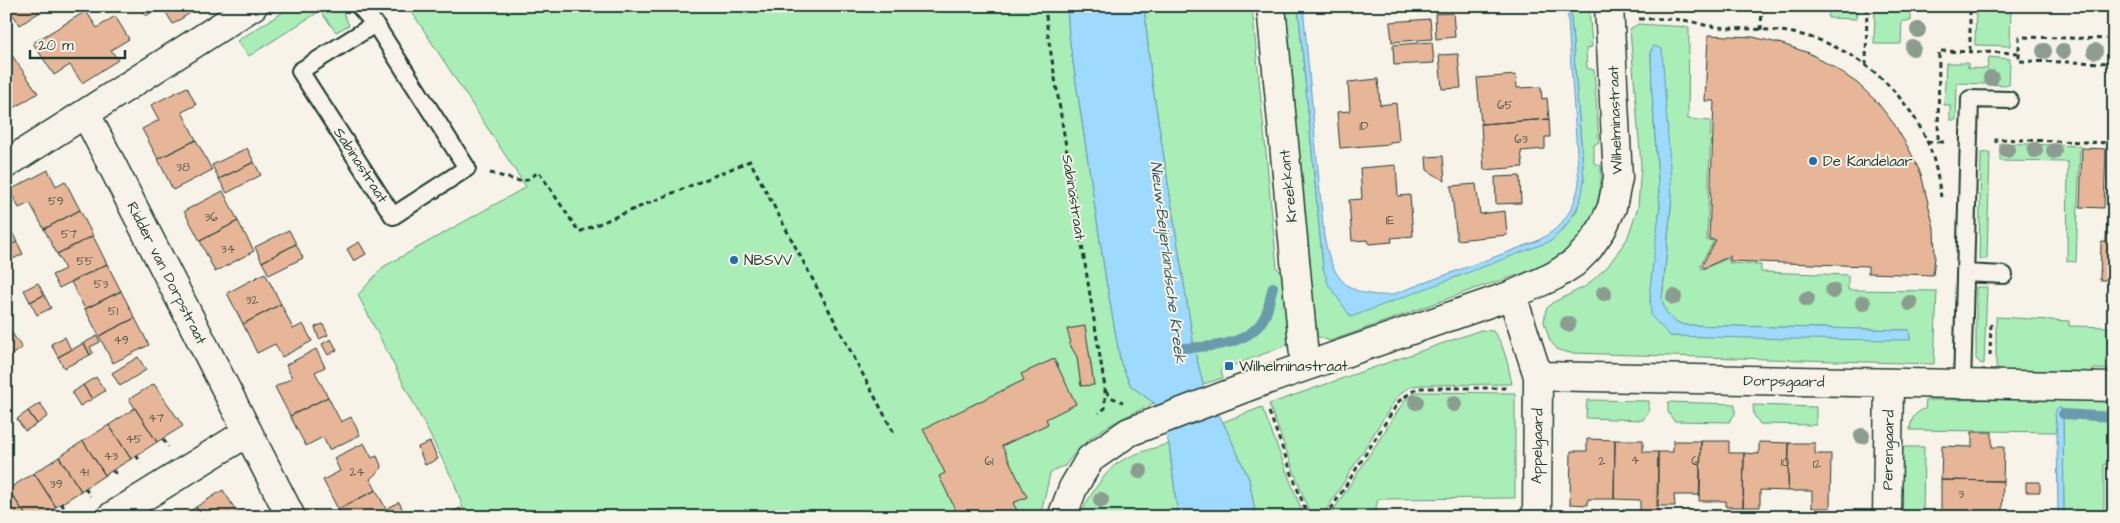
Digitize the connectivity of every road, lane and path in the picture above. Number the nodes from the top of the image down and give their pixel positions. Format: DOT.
graph roads {
  1 [pos="254,6"];
  2 [pos="359,6"];
  3 [pos="1046,6"];
  4 [pos="1271,6"];
  5 [pos="1762,6"];
  6 [pos="1867,6"];
  7 [pos="1970,6"];
  8 [pos="1609,13"];
  9 [pos="375,24"];
  10 [pos="1761,30"];
  11 [pos="2114,39"];
  12 [pos="1970,52"];
  13 [pos="2019,53"];
  14 [pos="2114,63"];
  15 [pos="1866,66"];
  16 [pos="2009,100"];
  17 [pos="86,114"];
  18 [pos="1927,142"];
  19 [pos="1938,142"];
  20 [pos="1946,142"];
  21 [pos="2114,143"];
  22 [pos="1995,153"];
  23 [pos="6,164"];
  24 [pos="467,168"];
  25 [pos="1942,205"];
  26 [pos="1965,273"];
  27 [pos="1998,275"];
  28 [pos="1512,295"];
  29 [pos="1305,366"];
  30 [pos="1258,383"];
  31 [pos="1538,383"];
  32 [pos="1889,384"];
  33 [pos="1962,385"];
  34 [pos="1990,385"];
  35 [pos="2114,387"];
  36 [pos="1105,388"];
  37 [pos="248,432"];
  38 [pos="895,435"];
  39 [pos="61,503"];
  40 [pos="70,517"];
  41 [pos="111,517"];
  42 [pos="291,517"];
  43 [pos="1062,517"];
  44 [pos="1308,517"];
  45 [pos="1326,517"];
  46 [pos="1536,517"];
  47 [pos="1887,517"];
  1 -- 17 [label="street"];
  2 -- 9 [label="lane"];
  3 -- 36 [label="path, Sabinastraat"];
  4 -- 29 [label="street, Kreekkant"];
  5 -- 10 [label="path"];
  6 -- 15 [label="path"];
  7 -- 12 [label="path"];
  8 -- 10 [label="path"];
  8 -- 28 [label="street, Wilhelminastraat"];
  9 -- 24 [label="lane"];
  9 -- 24 [label="lane, Sabinastraat"];
  10 -- 15 [label="path"];
  11 -- 13 [label="path"];
  12 -- 13 [label="path"];
  12 -- 19 [label="path"];
  13 -- 14 [label="path"];
  15 -- 18 [label="path"];
  16 -- 26 [label="lane"];
  17 -- 23 [label="street"];
  17 -- 37 [label="street, Ridder van Dorpstraat"];
  18 -- 19 [label="path"];
  18 -- 25 [label="path"];
  19 -- 20 [label="path"];
  21 -- 22 [label="path"];
  24 -- 38 [label="path"];
  26 -- 27 [label="lane"];
  26 -- 33 [label="lane"];
  27 -- 34 [label="path"];
  28 -- 29 [label="street, Wilhelminastraat"];
  28 -- 31 [label="street"];
  29 -- 30 [label="street, Wilhelminastraat"];
  30 -- 43 [label="street, Wilhelminastraat"];
  30 -- 44 [label="path"];
  31 -- 32 [label="street, Dorpsgaard"];
  31 -- 45 [label="path"];
  31 -- 46 [label="street, Appelgaard"];
  32 -- 33 [label="street, Dorpsgaard"];
  32 -- 47 [label="street, Perengaard"];
  33 -- 34 [label="street, Dorpsgaard"];
  34 -- 35 [label="street, Dorpsgaard"];
  37 -- 41 [label="street"];
  37 -- 42 [label="street, Ridder van Dorpstraat"];
  39 -- 40 [label="path"];
}
